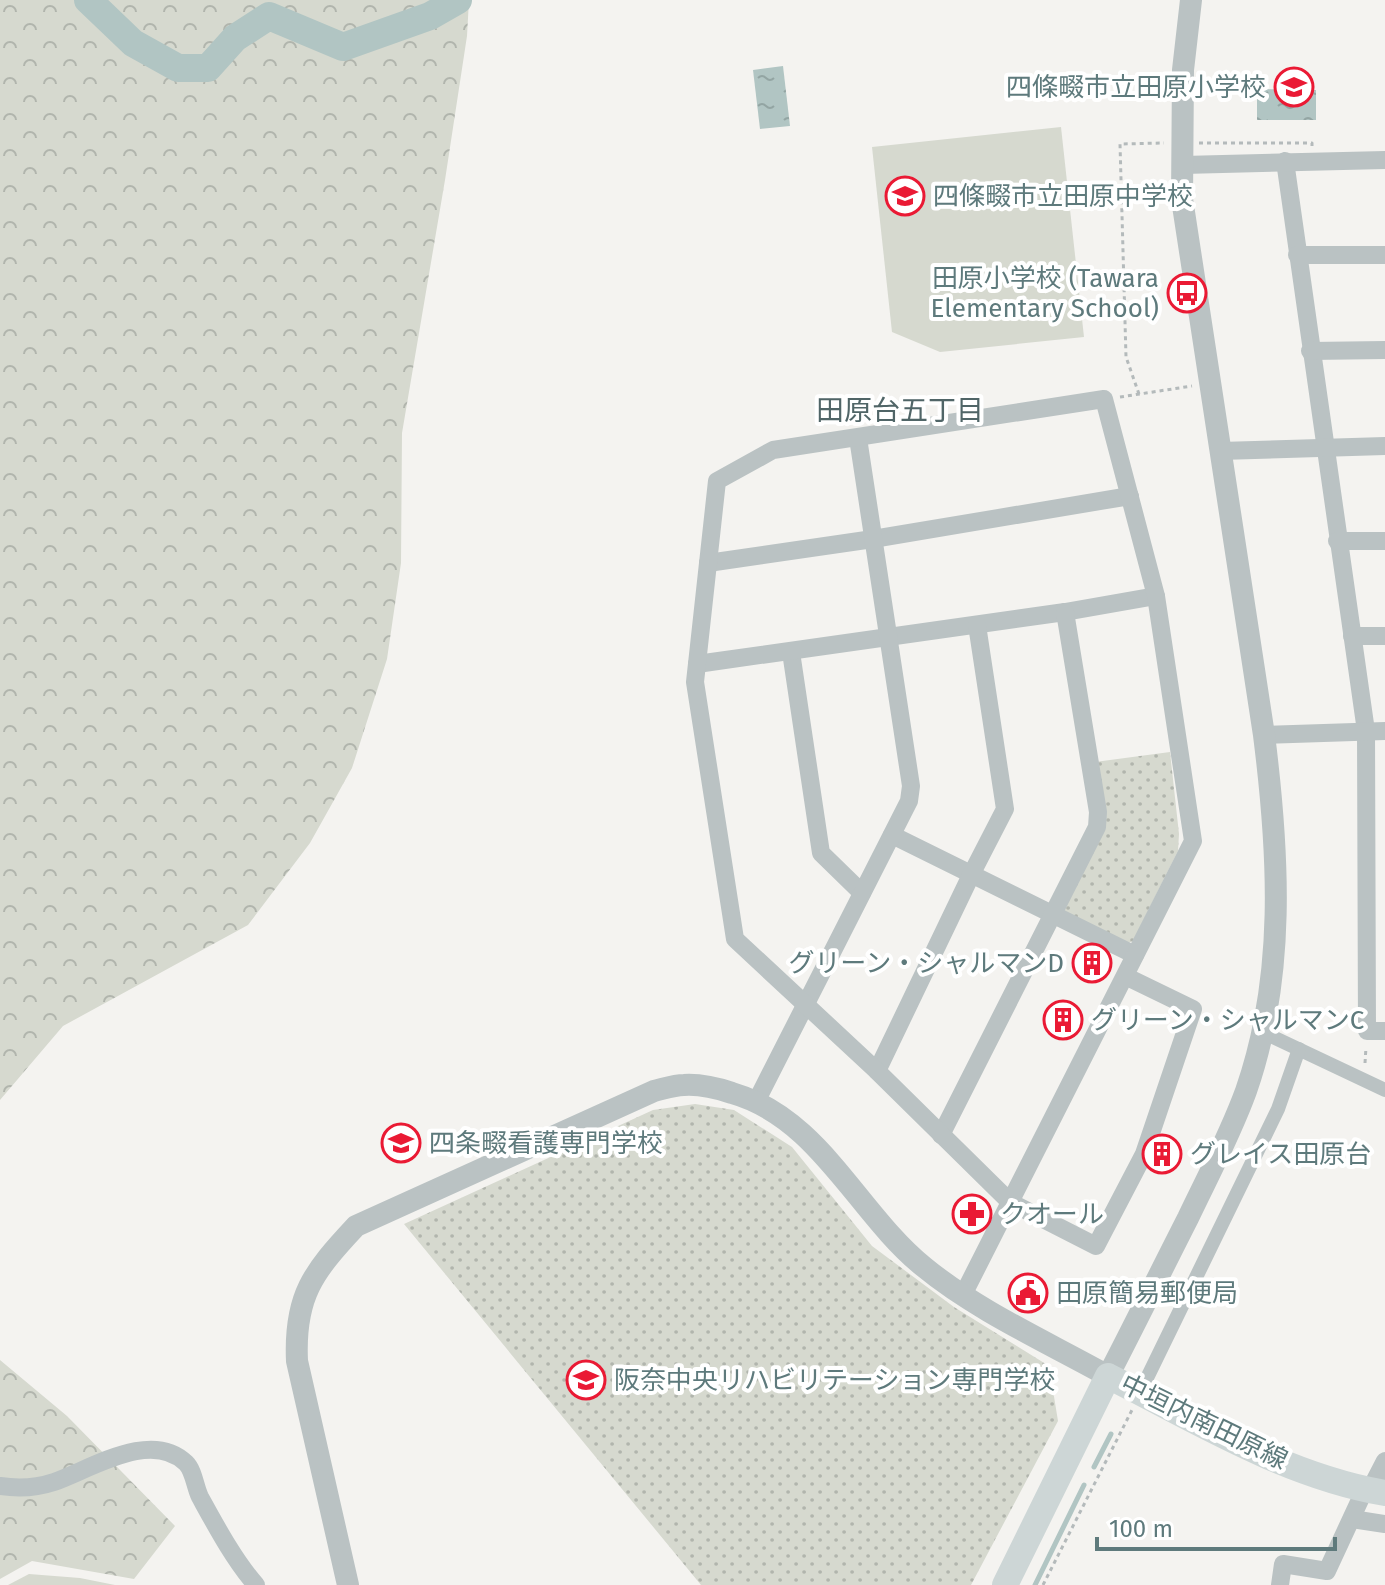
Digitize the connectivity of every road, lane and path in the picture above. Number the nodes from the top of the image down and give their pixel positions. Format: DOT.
graph roads {
  1 [pos="1191,0"];
  2 [pos="1171,143"];
  3 [pos="1187,143"];
  4 [pos="1253,148"];
  5 [pos="1385,160"];
  6 [pos="1285,161"];
  7 [pos="1183,165"];
  8 [pos="1297,255"];
  9 [pos="1385,255"];
  10 [pos="1385,350"];
  11 [pos="1310,351"];
  12 [pos="1210,383"];
  13 [pos="1139,394"];
  14 [pos="1104,399"];
  15 [pos="858,438"];
  16 [pos="1385,446"];
  17 [pos="1323,447"];
  18 [pos="1220,451"];
  19 [pos="1130,496"];
  20 [pos="873,539"];
  21 [pos="1337,541"];
  22 [pos="1385,541"];
  23 [pos="708,563"];
  24 [pos="1156,596"];
  25 [pos="1065,612"];
  26 [pos="977,625"];
  27 [pos="1352,636"];
  28 [pos="1385,636"];
  29 [pos="887,638"];
  30 [pos="791,652"];
  31 [pos="697,664"];
  32 [pos="1376,731"];
  33 [pos="1264,735"];
  34 [pos="1376,831"];
  35 [pos="892,835"];
  36 [pos="972,873"];
  37 [pos="862,893"];
  38 [pos="1053,914"];
  39 [pos="1376,932"];
  40 [pos="1135,955"];
  41 [pos="1125,976"];
  42 [pos="804,1004"];
  43 [pos="1376,1031"];
  44 [pos="1275,1038"];
  45 [pos="1299,1049"];
  46 [pos="877,1071"];
  47 [pos="1365,1081"];
  48 [pos="1385,1090"];
  49 [pos="757,1100"];
  50 [pos="941,1135"];
  51 [pos="1010,1202"];
  52 [pos="963,1295"];
  53 [pos="1108,1376"];
  54 [pos="1147,1378"];
  55 [pos="1135,1405"];
  56 [pos="1385,1461"];
  57 [pos="0,1486"];
  58 [pos="1373,1491"];
  59 [pos="1352,1519"];
  60 [pos="1385,1524"];
  61 [pos="256,1585"];
  62 [pos="348,1585"];
  63 [pos="1005,1585"];
  64 [pos="1043,1585"];
  65 [pos="1280,1585"];
  1 -- 7 [label="street"];
  2 -- 13 [label="path"];
  3 -- 4 [label="path"];
  5 -- 6 [label="street"];
  6 -- 7 [label="street"];
  6 -- 8 [label="street"];
  7 -- 12 [label="street"];
  8 -- 9 [label="street"];
  8 -- 11 [label="street"];
  10 -- 11 [label="street"];
  11 -- 17 [label="street"];
  12 -- 13 [label="path"];
  12 -- 18 [label="street"];
  13 -- 14 [label="path"];
  14 -- 15 [label="street"];
  14 -- 19 [label="street"];
  15 -- 20 [label="street"];
  15 -- 23 [label="street"];
  16 -- 17 [label="street"];
  17 -- 18 [label="street"];
  17 -- 21 [label="street"];
  18 -- 33 [label="street"];
  19 -- 20 [label="street"];
  19 -- 24 [label="street"];
  20 -- 23 [label="street"];
  20 -- 29 [label="street"];
  21 -- 22 [label="street"];
  21 -- 27 [label="street"];
  23 -- 31 [label="street"];
  24 -- 25 [label="street"];
  24 -- 40 [label="street"];
  25 -- 26 [label="street"];
  25 -- 38 [label="street"];
  26 -- 29 [label="street"];
  26 -- 36 [label="street"];
  27 -- 28 [label="street"];
  27 -- 32 [label="street"];
  29 -- 30 [label="street"];
  29 -- 35 [label="street"];
  30 -- 31 [label="street"];
  30 -- 37 [label="street"];
  31 -- 42 [label="street"];
  32 -- 33 [label="street"];
  32 -- 34 [label="street"];
  33 -- 53 [label="street"];
  34 -- 39 [label="street"];
  35 -- 36 [label="street"];
  35 -- 37 [label="street"];
  36 -- 38 [label="street"];
  36 -- 46 [label="street"];
  37 -- 42 [label="street"];
  38 -- 40 [label="street"];
  38 -- 50 [label="street"];
  39 -- 43 [label="street"];
  40 -- 41 [label="street"];
  41 -- 51 [label="street"];
  41 -- 51 [label="street"];
  42 -- 46 [label="street"];
  42 -- 49 [label="street"];
  43 -- 47 [label="path"];
  44 -- 45 [label="street"];
  45 -- 47 [label="street"];
  45 -- 54 [label="street"];
  46 -- 50 [label="street"];
  47 -- 48 [label="street"];
  49 -- 52 [label="street"];
  49 -- 62 [label="street"];
  50 -- 51 [label="street"];
  51 -- 52 [label="street"];
  52 -- 53 [label="street"];
  53 -- 58 [label="main road, 中垣内南田原線"];
  53 -- 63 [label="main road, 中垣内南田原線"];
  55 -- 64 [label="path"];
  56 -- 58 [label="street"];
  57 -- 61 [label="street"];
  58 -- 59 [label="street"];
  59 -- 60 [label="street"];
  59 -- 65 [label="street"];
}
